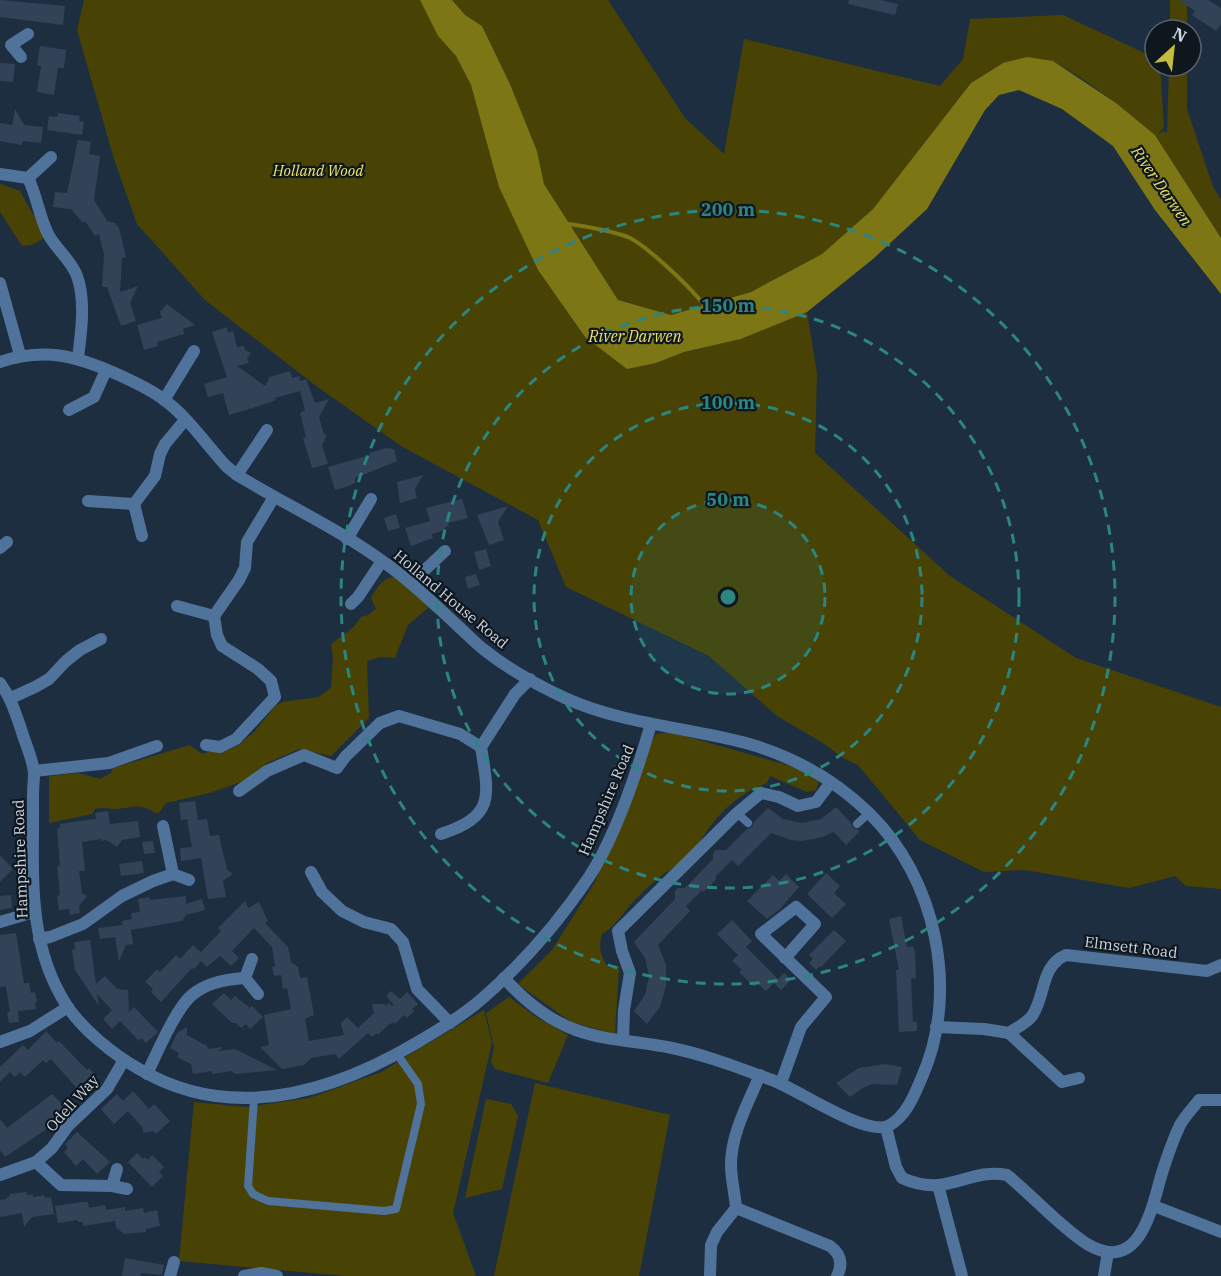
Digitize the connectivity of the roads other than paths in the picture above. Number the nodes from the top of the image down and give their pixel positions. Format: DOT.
graph roads {
  1 [pos="28,34"];
  2 [pos="6,41"];
  3 [pos="21,57"];
  4 [pos="51,157"];
  5 [pos="0,174"];
  6 [pos="28,178"];
  7 [pos="0,283"];
  8 [pos="194,351"];
  9 [pos="20,355"];
  10 [pos="78,358"];
  11 [pos="0,362"];
  12 [pos="106,370"];
  13 [pos="164,400"];
  14 [pos="69,410"];
  15 [pos="185,420"];
  16 [pos="267,430"];
  17 [pos="237,474"];
  18 [pos="274,497"];
  19 [pos="371,499"];
  20 [pos="88,501"];
  21 [pos="134,504"];
  22 [pos="142,536"];
  23 [pos="347,539"];
  24 [pos="445,551"];
  25 [pos="382,561"];
  26 [pos="411,583"];
  27 [pos="351,604"];
  28 [pos="177,606"];
  29 [pos="214,616"];
  30 [pos="102,639"];
  31 [pos="530,679"];
  32 [pos="0,683"];
  33 [pos="10,698"];
  34 [pos="651,724"];
  35 [pos="206,745"];
  36 [pos="157,746"];
  37 [pos="480,747"];
  38 [pos="34,771"];
  39 [pos="831,782"];
  40 [pos="239,790"];
  41 [pos="737,813"];
  42 [pos="869,813"];
  43 [pos="748,823"];
  44 [pos="857,824"];
  45 [pos="163,826"];
  46 [pos="441,834"];
  47 [pos="310,872"];
  48 [pos="172,874"];
  49 [pos="189,880"];
  50 [pos="34,912"];
  51 [pos="0,922"];
  52 [pos="39,939"];
  53 [pos="785,958"];
  54 [pos="252,959"];
  55 [pos="1221,965"];
  56 [pos="245,978"];
  57 [pos="504,978"];
  58 [pos="258,994"];
  59 [pos="68,1008"];
  60 [pos="450,1023"];
  61 [pos="936,1027"];
  62 [pos="1009,1033"];
  63 [pos="623,1040"];
  64 [pos="0,1042"];
  65 [pos="397,1054"];
  66 [pos="124,1060"];
  67 [pos="147,1074"];
  68 [pos="760,1076"];
  69 [pos="1079,1078"];
  70 [pos="781,1083"];
  71 [pos="254,1099"];
  72 [pos="1221,1100"];
  73 [pos="886,1127"];
  74 [pos="36,1162"];
  75 [pos="117,1169"];
  76 [pos="0,1175"];
  77 [pos="938,1185"];
  78 [pos="112,1186"];
  79 [pos="127,1189"];
  80 [pos="1154,1206"];
  81 [pos="736,1208"];
  82 [pos="1221,1232"];
  83 [pos="1108,1252"];
  84 [pos="174,1262"];
  85 [pos="170,1276"];
  86 [pos="244,1276"];
  87 [pos="277,1276"];
  88 [pos="710,1276"];
  89 [pos="837,1276"];
  90 [pos="962,1276"];
  91 [pos="1104,1276"];
  1 -- 2 [label="street"];
  2 -- 3 [label="street"];
  4 -- 6 [label="street"];
  5 -- 6 [label="street"];
  6 -- 10 [label="street"];
  7 -- 9 [label="street"];
  8 -- 13 [label="street"];
  9 -- 10 [label="street, Holland House Road"];
  9 -- 11 [label="street, Holland House Road"];
  10 -- 12 [label="street, Holland House Road"];
  12 -- 13 [label="street, Holland House Road"];
  12 -- 14 [label="street"];
  13 -- 15 [label="street, Holland House Road"];
  15 -- 17 [label="street, Holland House Road"];
  15 -- 21 [label="street"];
  16 -- 17 [label="street"];
  17 -- 18 [label="street, Holland House Road"];
  18 -- 23 [label="street, Holland House Road"];
  18 -- 29 [label="street"];
  19 -- 23 [label="street"];
  20 -- 21 [label="street"];
  21 -- 22 [label="street"];
  23 -- 25 [label="street, Holland House Road"];
  24 -- 26 [label="street"];
  25 -- 26 [label="street, Holland House Road"];
  25 -- 27 [label="street"];
  26 -- 31 [label="street, Holland House Road"];
  28 -- 29 [label="street"];
  29 -- 35 [label="street"];
  30 -- 33 [label="street"];
  31 -- 34 [label="street, Holland House Road"];
  31 -- 37 [label="street"];
  32 -- 33 [label="street, Hampshire Road"];
  33 -- 38 [label="street, Hampshire Road"];
  34 -- 39 [label="street, Holland House Road"];
  34 -- 57 [label="street, Hampshire Road"];
  36 -- 38 [label="street"];
  37 -- 40 [label="street"];
  37 -- 46 [label="street"];
  38 -- 50 [label="street, Hampshire Road"];
  39 -- 41 [label="street"];
  39 -- 42 [label="street, Holland House Road"];
  41 -- 43 [label="lane"];
  41 -- 63 [label="street"];
  42 -- 44 [label="lane"];
  42 -- 61 [label="street, Holland House Road"];
  45 -- 48 [label="street"];
  47 -- 60 [label="street"];
  48 -- 49 [label="street"];
  48 -- 52 [label="street"];
  50 -- 51 [label="street"];
  50 -- 52 [label="street, Hampshire Road"];
  52 -- 59 [label="street, Hampshire Road"];
  53 -- 70 [label="street"];
  54 -- 56 [label="street"];
  55 -- 62 [label="street, Elmsett Road"];
  56 -- 58 [label="street"];
  56 -- 67 [label="street"];
  57 -- 60 [label="street, Hampshire Road"];
  57 -- 63 [label="street"];
  59 -- 64 [label="street"];
  59 -- 66 [label="street, Hampshire Road"];
  60 -- 65 [label="street, Hampshire Road"];
  61 -- 62 [label="street"];
  61 -- 73 [label="street, Holland House Road"];
  62 -- 69 [label="street"];
  63 -- 68 [label="street"];
  65 -- 71 [label="street, Hampshire Road"];
  65 -- 71 [label="lane"];
  66 -- 67 [label="street, Hampshire Road"];
  66 -- 74 [label="street, Odell Way"];
  67 -- 71 [label="street, Hampshire Road"];
  68 -- 70 [label="street"];
  68 -- 81 [label="street"];
  70 -- 73 [label="street"];
  72 -- 80 [label="street"];
  73 -- 77 [label="street"];
  74 -- 76 [label="street, Odell Way"];
  74 -- 78 [label="street"];
  75 -- 78 [label="street"];
  77 -- 83 [label="street"];
  77 -- 90 [label="street"];
  78 -- 79 [label="street"];
  80 -- 82 [label="street"];
  80 -- 83 [label="street"];
  81 -- 88 [label="street"];
  81 -- 89 [label="street"];
  83 -- 91 [label="street"];
  84 -- 85 [label="street"];
  86 -- 87 [label="street"];
}
